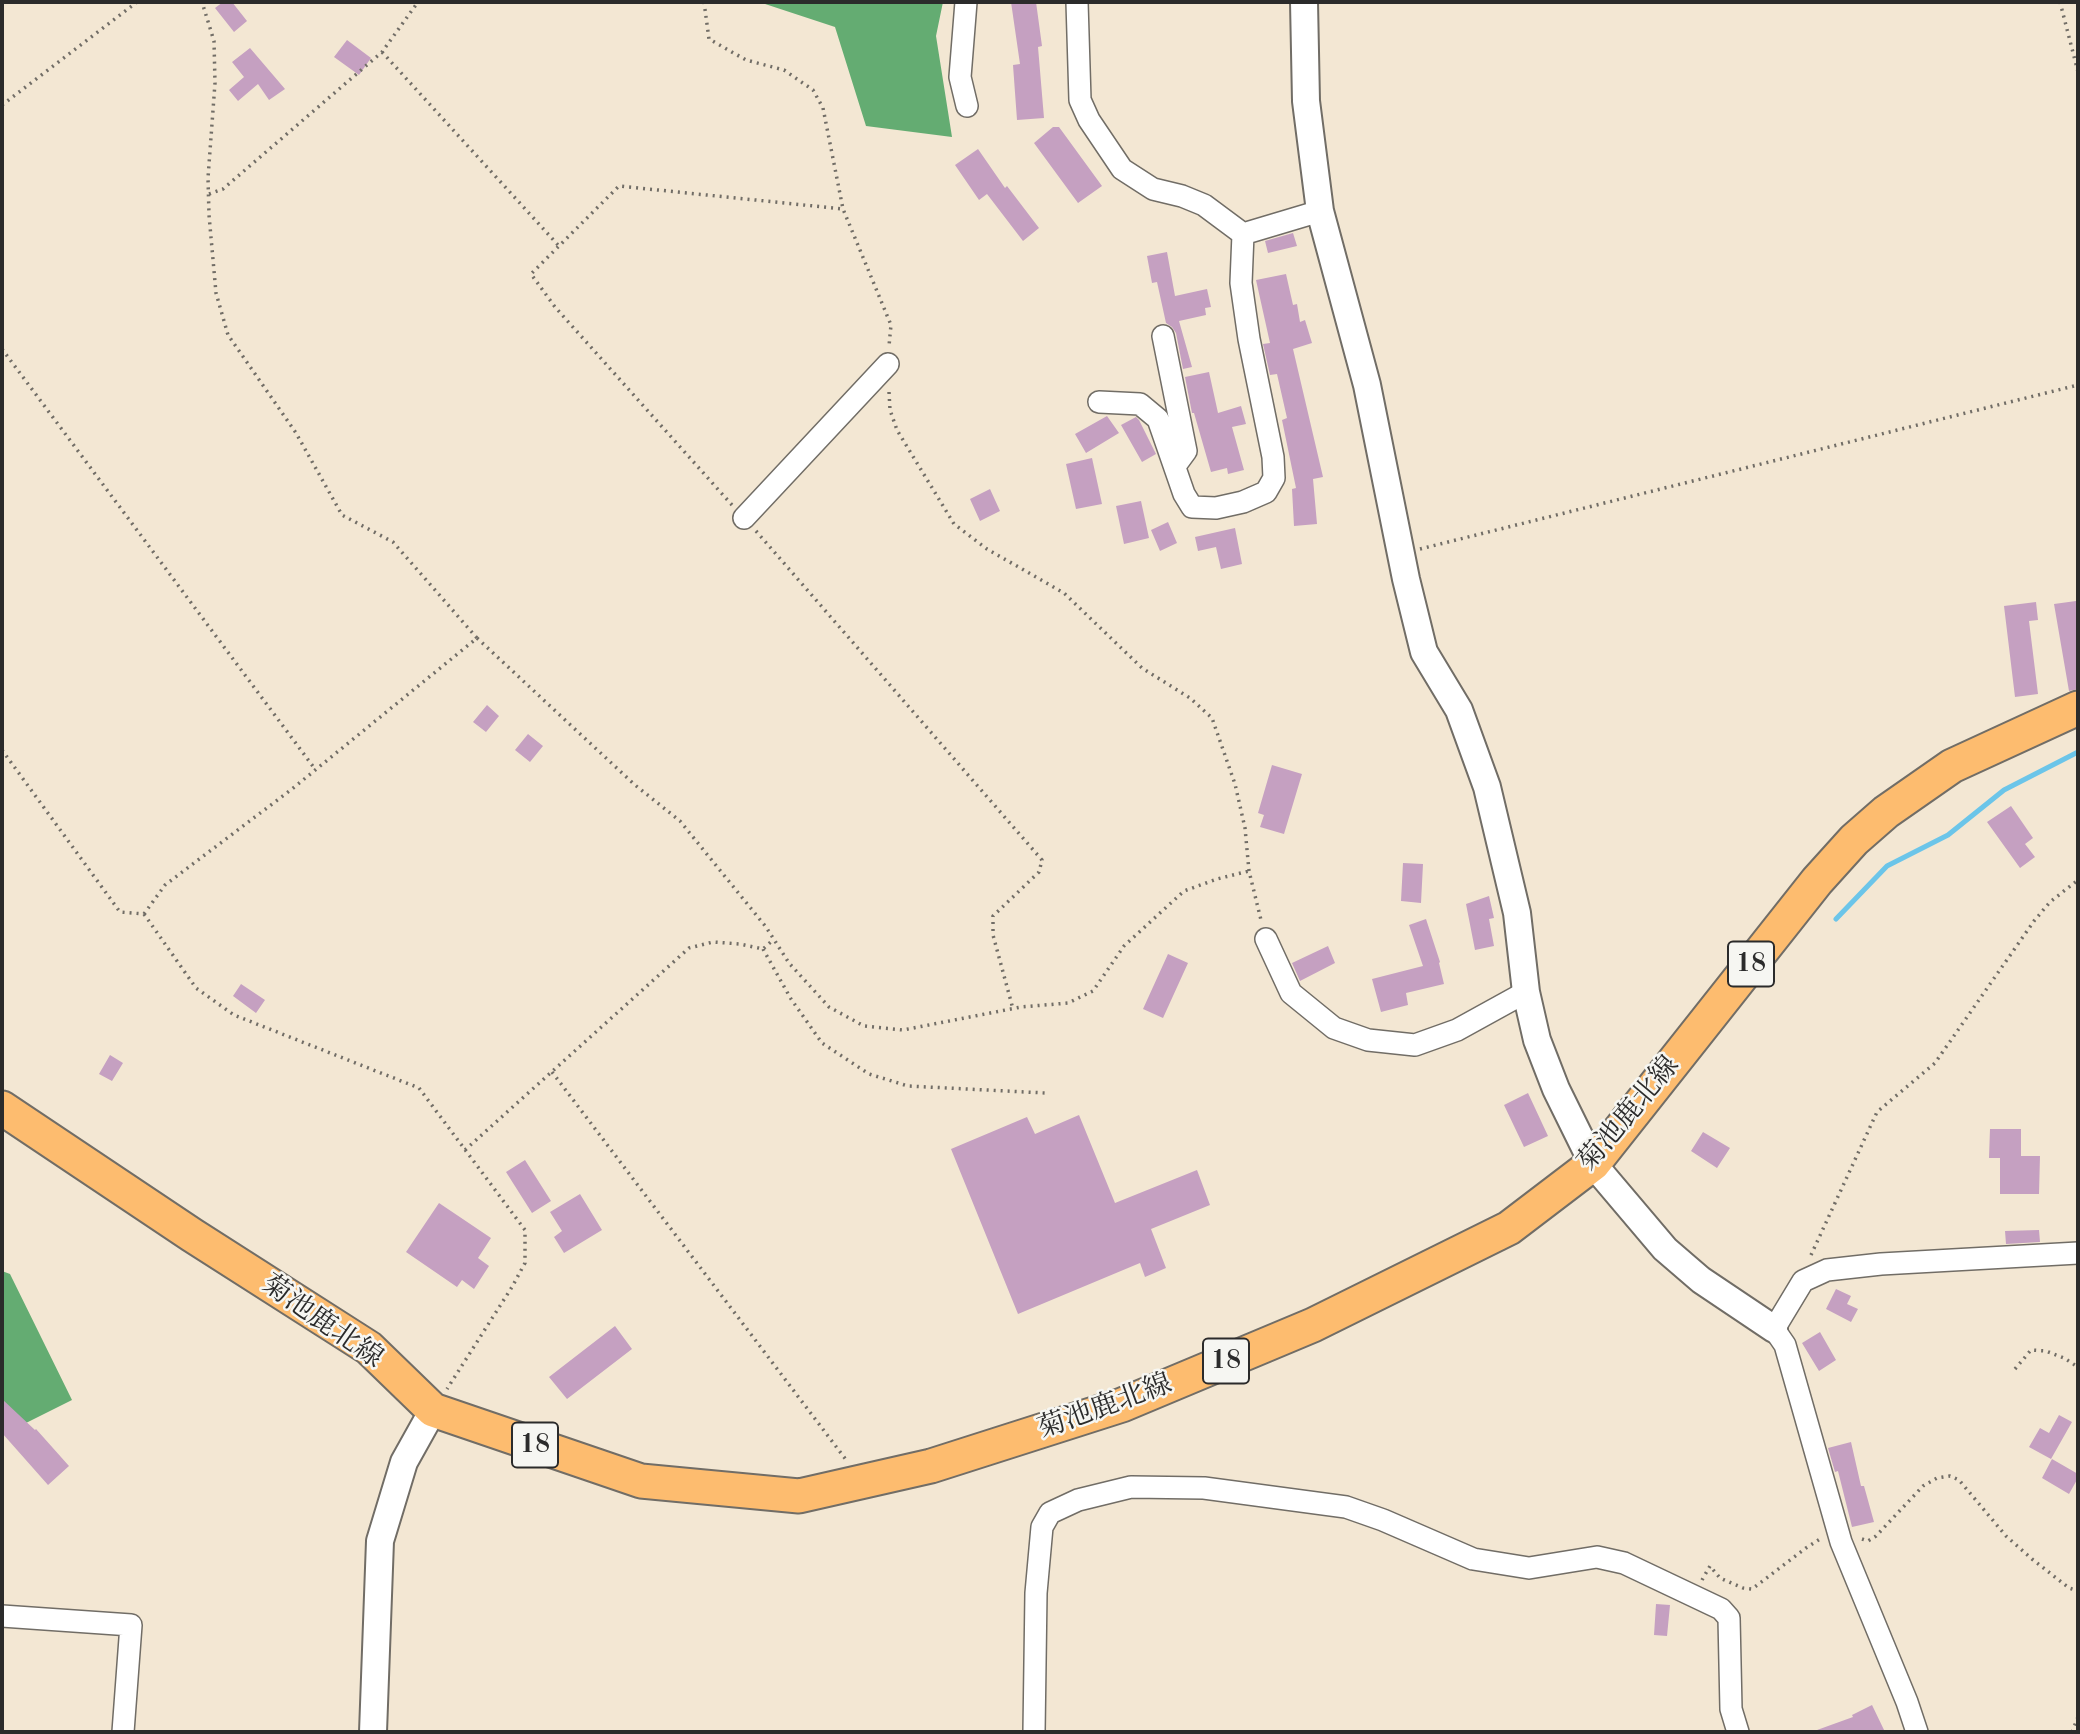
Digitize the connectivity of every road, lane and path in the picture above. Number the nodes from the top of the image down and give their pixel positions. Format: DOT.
graph roads {
  1 [pos="137,2"];
  2 [pos="202,2"];
  3 [pos="418,2"];
  4 [pos="704,2"];
  5 [pos="967,2"];
  6 [pos="1077,2"];
  7 [pos="1304,2"];
  8 [pos="2060,2"];
  9 [pos="383,52"];
  10 [pos="2078,72"];
  11 [pos="2,105"];
  12 [pos="967,106"];
  13 [pos="209,194"];
  14 [pos="843,209"];
  15 [pos="1320,211"];
  16 [pos="1243,234"];
  17 [pos="559,246"];
  18 [pos="1163,336"];
  19 [pos="2,349"];
  20 [pos="888,364"];
  21 [pos="2078,385"];
  22 [pos="1099,402"];
  23 [pos="1175,466"];
  24 [pos="744,518"];
  25 [pos="1401,554"];
  26 [pos="477,638"];
  27 [pos="2078,708"];
  28 [pos="2,750"];
  29 [pos="315,769"];
  30 [pos="1249,872"];
  31 [pos="2078,880"];
  32 [pos="144,914"];
  33 [pos="774,939"];
  34 [pos="1266,939"];
  35 [pos="763,950"];
  36 [pos="1526,992"];
  37 [pos="1013,1009"];
  38 [pos="552,1072"];
  39 [pos="1045,1093"];
  40 [pos="2,1108"];
  41 [pos="465,1150"];
  42 [pos="1593,1164"];
  43 [pos="2078,1253"];
  44 [pos="1803,1281"];
  45 [pos="1774,1329"];
  46 [pos="2078,1367"];
  47 [pos="2015,1369"];
  48 [pos="433,1410"];
  49 [pos="855,1483"];
  50 [pos="1837,1529"];
  51 [pos="2078,1591"];
  52 [pos="1694,1596"];
  53 [pos="2,1616"];
  54 [pos="2078,1717"];
  55 [pos="123,1732"];
  56 [pos="373,1732"];
  57 [pos="1034,1732"];
  58 [pos="1738,1732"];
  59 [pos="1917,1732"];
  60 [pos="2072,1732"];
  1 -- 11 [label="path"];
  2 -- 13 [label="path"];
  3 -- 9 [label="path"];
  4 -- 14 [label="path"];
  5 -- 12 [label="street"];
  6 -- 16 [label="street"];
  7 -- 15 [label="street"];
  8 -- 10 [label="path"];
  9 -- 13 [label="path"];
  9 -- 17 [label="path"];
  13 -- 26 [label="path"];
  14 -- 17 [label="path"];
  14 -- 20 [label="path"];
  15 -- 16 [label="street"];
  15 -- 25 [label="street"];
  16 -- 23 [label="street"];
  17 -- 24 [label="path"];
  18 -- 23 [label="street"];
  19 -- 29 [label="path"];
  20 -- 24 [label="street"];
  20 -- 30 [label="path"];
  21 -- 25 [label="path"];
  22 -- 23 [label="street"];
  24 -- 37 [label="path"];
  25 -- 36 [label="street"];
  26 -- 29 [label="path"];
  26 -- 33 [label="path"];
  27 -- 42 [label="main road, 菊池鹿北線 / 18"];
  28 -- 32 [label="path"];
  29 -- 32 [label="path"];
  30 -- 34 [label="path"];
  30 -- 37 [label="path"];
  31 -- 44 [label="path"];
  32 -- 41 [label="path"];
  33 -- 35 [label="path"];
  33 -- 37 [label="path"];
  34 -- 36 [label="street"];
  35 -- 38 [label="path"];
  35 -- 39 [label="path"];
  36 -- 42 [label="street"];
  38 -- 41 [label="path"];
  38 -- 49 [label="path"];
  40 -- 48 [label="main road, 菊池鹿北線 / 18"];
  41 -- 48 [label="path"];
  42 -- 45 [label="street"];
  42 -- 49 [label="main road, 菊池鹿北線 / 18"];
  43 -- 44 [label="street"];
  44 -- 45 [label="street"];
  45 -- 50 [label="street"];
  46 -- 47 [label="path"];
  48 -- 49 [label="main road, 菊池鹿北線 / 18"];
  48 -- 56 [label="street"];
  50 -- 51 [label="path"];
  50 -- 52 [label="path"];
  50 -- 59 [label="street"];
  52 -- 57 [label="street"];
  52 -- 58 [label="street"];
  53 -- 55 [label="street"];
  54 -- 60 [label="path"];
}
